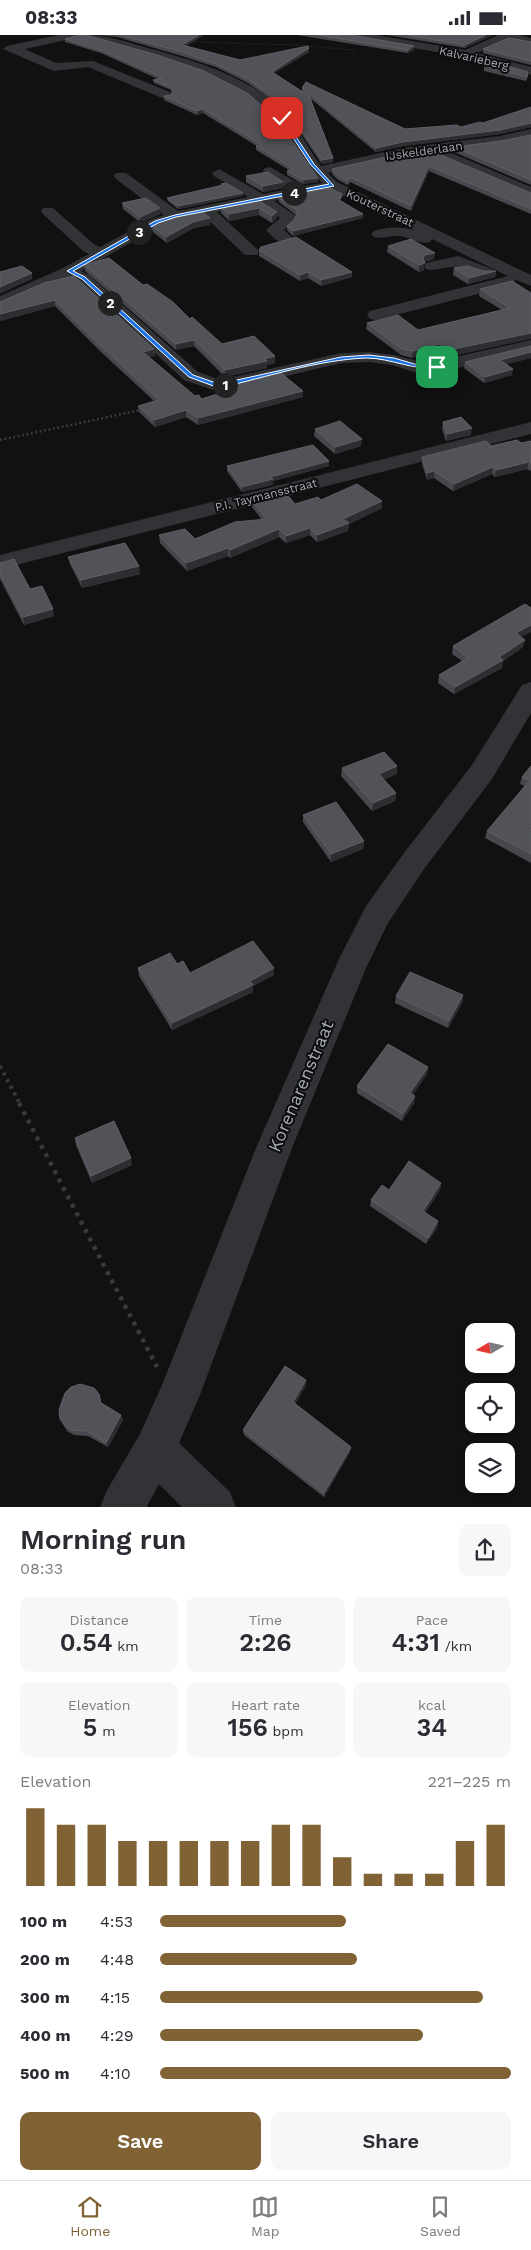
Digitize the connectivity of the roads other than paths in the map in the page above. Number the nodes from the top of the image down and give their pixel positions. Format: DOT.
graph roads {
  1 [pos="75,35"];
  2 [pos="91,35"];
  3 [pos="357,35"];
  4 [pos="506,35"];
  5 [pos="520,35"];
  6 [pos="106,39"];
  7 [pos="531,39"];
  8 [pos="159,40"];
  9 [pos="6,50"];
  10 [pos="466,54"];
  11 [pos="531,71"];
  12 [pos="166,95"];
  13 [pos="531,133"];
  14 [pos="432,149"];
  15 [pos="270,171"];
  16 [pos="317,171"];
  17 [pos="219,173"];
  18 [pos="120,176"];
  19 [pos="332,185"];
  20 [pos="300,191"];
  21 [pos="531,192"];
  22 [pos="259,199"];
  23 [pos="206,210"];
  24 [pos="48,211"];
  25 [pos="175,216"];
  26 [pos="379,234"];
  27 [pos="287,240"];
  28 [pos="452,241"];
  29 [pos="251,252"];
  30 [pos="101,253"];
  31 [pos="432,266"];
  32 [pos="69,271"];
  33 [pos="507,281"];
  34 [pos="531,281"];
  35 [pos="531,290"];
  36 [pos="0,302"];
  37 [pos="376,315"];
  38 [pos="531,345"];
  39 [pos="531,428"];
  40 [pos="0,562"];
  41 [pos="531,691"];
  42 [pos="155,1449"];
  43 [pos="122,1507"];
  44 [pos="214,1507"];
  1 -- 9 [label="street"];
  2 -- 6 [label="street, Kouterstraat"];
  3 -- 10 [label="street, Kalvarieberg"];
  4 -- 7 [label="street"];
  4 -- 10 [label="street"];
  5 -- 7 [label="street"];
  6 -- 8 [label="street"];
  6 -- 16 [label="street, Kouterstraat"];
  9 -- 12 [label="street"];
  10 -- 11 [label="street, Kalvarieberg"];
  13 -- 14 [label="street, IJskelderlaan"];
  14 -- 16 [label="street, IJskelderlaan"];
  14 -- 21 [label="street"];
  15 -- 20 [label="street"];
  16 -- 19 [label="street, Kouterstraat"];
  17 -- 22 [label="street"];
  18 -- 25 [label="street"];
  19 -- 20 [label="street"];
  19 -- 28 [label="street, Kouterstraat"];
  20 -- 22 [label="street"];
  22 -- 23 [label="street"];
  22 -- 27 [label="street"];
  23 -- 25 [label="street"];
  23 -- 29 [label="street"];
  24 -- 30 [label="street"];
  25 -- 30 [label="street"];
  26 -- 28 [label="street"];
  28 -- 34 [label="street, Kouterstraat"];
  30 -- 32 [label="street"];
  31 -- 33 [label="street"];
  32 -- 36 [label="street"];
  32 -- 38 [label="street"];
  33 -- 35 [label="street"];
  33 -- 37 [label="street"];
  39 -- 40 [label="street, P.I. Taymansstraat"];
  41 -- 42 [label="street, Korenarenstraat"];
  42 -- 43 [label="street, Korenarenstraat"];
  42 -- 44 [label="street"];
}
